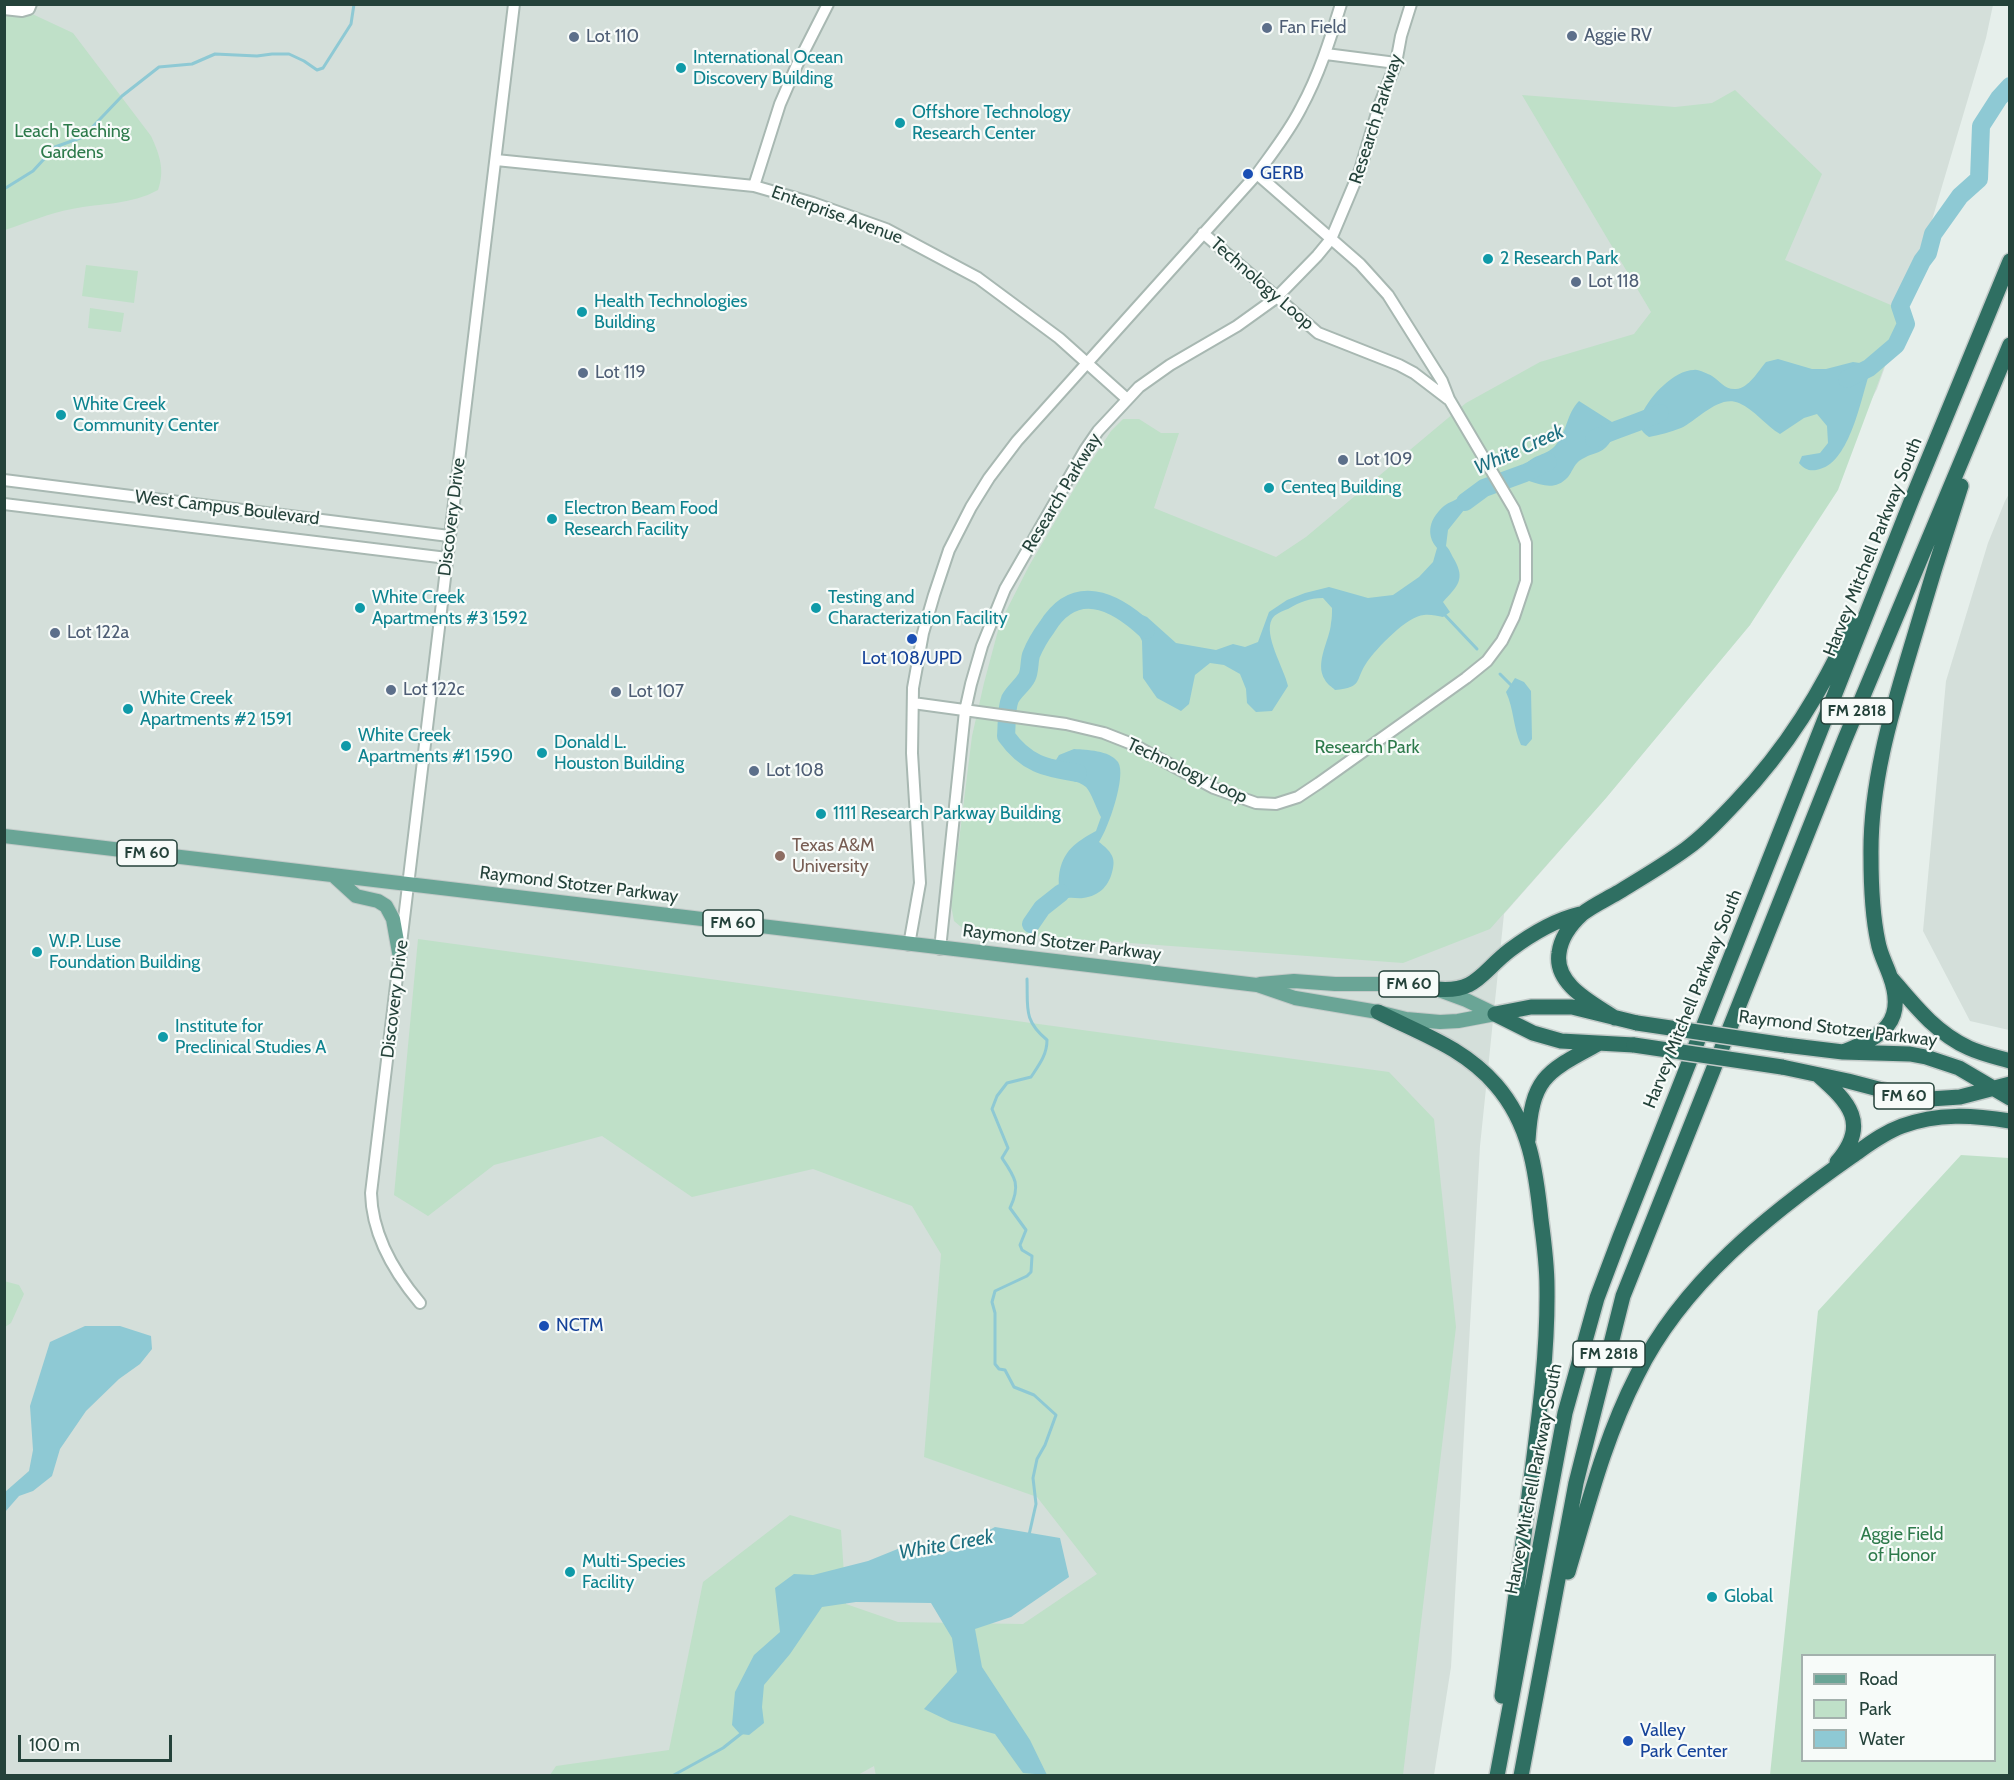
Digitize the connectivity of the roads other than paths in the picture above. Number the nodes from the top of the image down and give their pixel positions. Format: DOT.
graph roads {
  1 [pos="31,4"];
  2 [pos="514,4"];
  3 [pos="828,4"];
  4 [pos="1341,4"];
  5 [pos="1411,4"];
  6 [pos="4,9"];
  7 [pos="1326,54"];
  8 [pos="1396,63"];
  9 [pos="496,160"];
  10 [pos="1257,174"];
  11 [pos="754,186"];
  12 [pos="1203,233"];
  13 [pos="1331,239"];
  14 [pos="2010,261"];
  15 [pos="1276,298"];
  16 [pos="2010,345"];
  17 [pos="1087,362"];
  18 [pos="1127,399"];
  19 [pos="1449,399"];
  20 [pos="1986,403"];
  21 [pos="4,480"];
  22 [pos="1912,499"];
  23 [pos="4,504"];
  24 [pos="341,523"];
  25 [pos="449,536"];
  26 [pos="339,544"];
  27 [pos="447,558"];
  28 [pos="913,704"];
  29 [pos="965,711"];
  30 [pos="4,836"];
  31 [pos="333,875"];
  32 [pos="408,883"];
  33 [pos="1583,913"];
  34 [pos="909,945"];
  35 [pos="940,949"];
  36 [pos="400,958"];
  37 [pos="1890,977"];
  38 [pos="1257,985"];
  39 [pos="1436,988"];
  40 [pos="1378,1012"];
  41 [pos="1495,1014"];
  42 [pos="1615,1018"];
  43 [pos="1599,1043"];
  44 [pos="1843,1052"];
  45 [pos="2010,1060"];
  46 [pos="1815,1073"];
  47 [pos="2010,1084"];
  48 [pos="1993,1088"];
  49 [pos="2010,1098"];
  50 [pos="2010,1121"];
  51 [pos="1528,1140"];
  52 [pos="1829,1171"];
  53 [pos="420,1303"];
  54 [pos="1544,1650"];
  55 [pos="1492,1776"];
  56 [pos="1497,1776"];
  57 [pos="1521,1776"];
  1 -- 6 [label="street"];
  2 -- 9 [label="street, Discovery Drive"];
  3 -- 11 [label="street"];
  4 -- 7 [label="street"];
  5 -- 8 [label="street, Research Parkway"];
  7 -- 8 [label="street"];
  7 -- 10 [label="street"];
  8 -- 13 [label="street, Research Parkway"];
  9 -- 11 [label="street, Enterprise Avenue"];
  9 -- 25 [label="street, Discovery Drive"];
  10 -- 12 [label="street"];
  10 -- 13 [label="street, Technology Loop"];
  11 -- 17 [label="street, Enterprise Avenue"];
  12 -- 15 [label="street, Technology Loop"];
  12 -- 17 [label="street"];
  13 -- 15 [label="street, Research Parkway"];
  13 -- 19 [label="street, Technology Loop"];
  14 -- 22 [label="highway, Harvey Mitchell Parkway South / FM 2818"];
  15 -- 18 [label="street, Research Parkway"];
  15 -- 19 [label="street, Technology Loop"];
  16 -- 20 [label="highway, FM 2818"];
  17 -- 18 [label="street, Enterprise Avenue"];
  17 -- 28 [label="street"];
  18 -- 29 [label="street, Research Parkway"];
  19 -- 29 [label="street, Technology Loop"];
  20 -- 37 [label="highway"];
  20 -- 54 [label="highway, FM 2818"];
  21 -- 24 [label="street, West Campus Boulevard"];
  22 -- 33 [label="highway"];
  22 -- 56 [label="highway, Harvey Mitchell Parkway South / FM 2818"];
  23 -- 26 [label="street, West Campus Boulevard"];
  24 -- 25 [label="street, West Campus Boulevard"];
  24 -- 26 [label="street"];
  25 -- 27 [label="street, Discovery Drive"];
  26 -- 27 [label="street, West Campus Boulevard"];
  27 -- 32 [label="street, Discovery Drive"];
  28 -- 29 [label="street, Technology Loop"];
  28 -- 34 [label="street"];
  29 -- 35 [label="street, Research Parkway"];
  30 -- 31 [label="main road, Raymond Stotzer Parkway / FM 60"];
  31 -- 32 [label="main road, Raymond Stotzer Parkway / FM 60"];
  31 -- 36 [label="main road"];
  32 -- 34 [label="main road, Raymond Stotzer Parkway / FM 60"];
  32 -- 36 [label="street, Discovery Drive"];
  33 -- 39 [label="highway"];
  33 -- 42 [label="highway"];
  34 -- 35 [label="main road, Raymond Stotzer Parkway / FM 60"];
  35 -- 38 [label="main road, Raymond Stotzer Parkway / FM 60"];
  36 -- 53 [label="street, Discovery Drive"];
  37 -- 44 [label="highway"];
  37 -- 45 [label="highway"];
  38 -- 39 [label="main road, Raymond Stotzer Parkway / FM 60"];
  38 -- 40 [label="main road, Raymond Stotzer Parkway / FM 60"];
  39 -- 41 [label="main road, Raymond Stotzer Parkway / FM 60"];
  40 -- 41 [label="main road, Raymond Stotzer Parkway / FM 60"];
  40 -- 51 [label="highway"];
  41 -- 42 [label="highway, Raymond Stotzer Parkway / FM 60"];
  41 -- 43 [label="highway, Raymond Stotzer Parkway / FM 60"];
  42 -- 44 [label="highway, Raymond Stotzer Parkway / FM 60, bridge"];
  43 -- 46 [label="highway, Raymond Stotzer Parkway / FM 60, bridge"];
  43 -- 51 [label="highway"];
  44 -- 48 [label="highway, Raymond Stotzer Parkway / FM 60"];
  46 -- 48 [label="highway, Raymond Stotzer Parkway / FM 60"];
  46 -- 52 [label="highway"];
  47 -- 48 [label="highway, Raymond Stotzer Parkway / FM 60"];
  48 -- 49 [label="highway, Raymond Stotzer Parkway / FM 60"];
  50 -- 52 [label="highway"];
  51 -- 55 [label="highway"];
  52 -- 54 [label="highway"];
  54 -- 57 [label="highway, FM 2818"];
}
